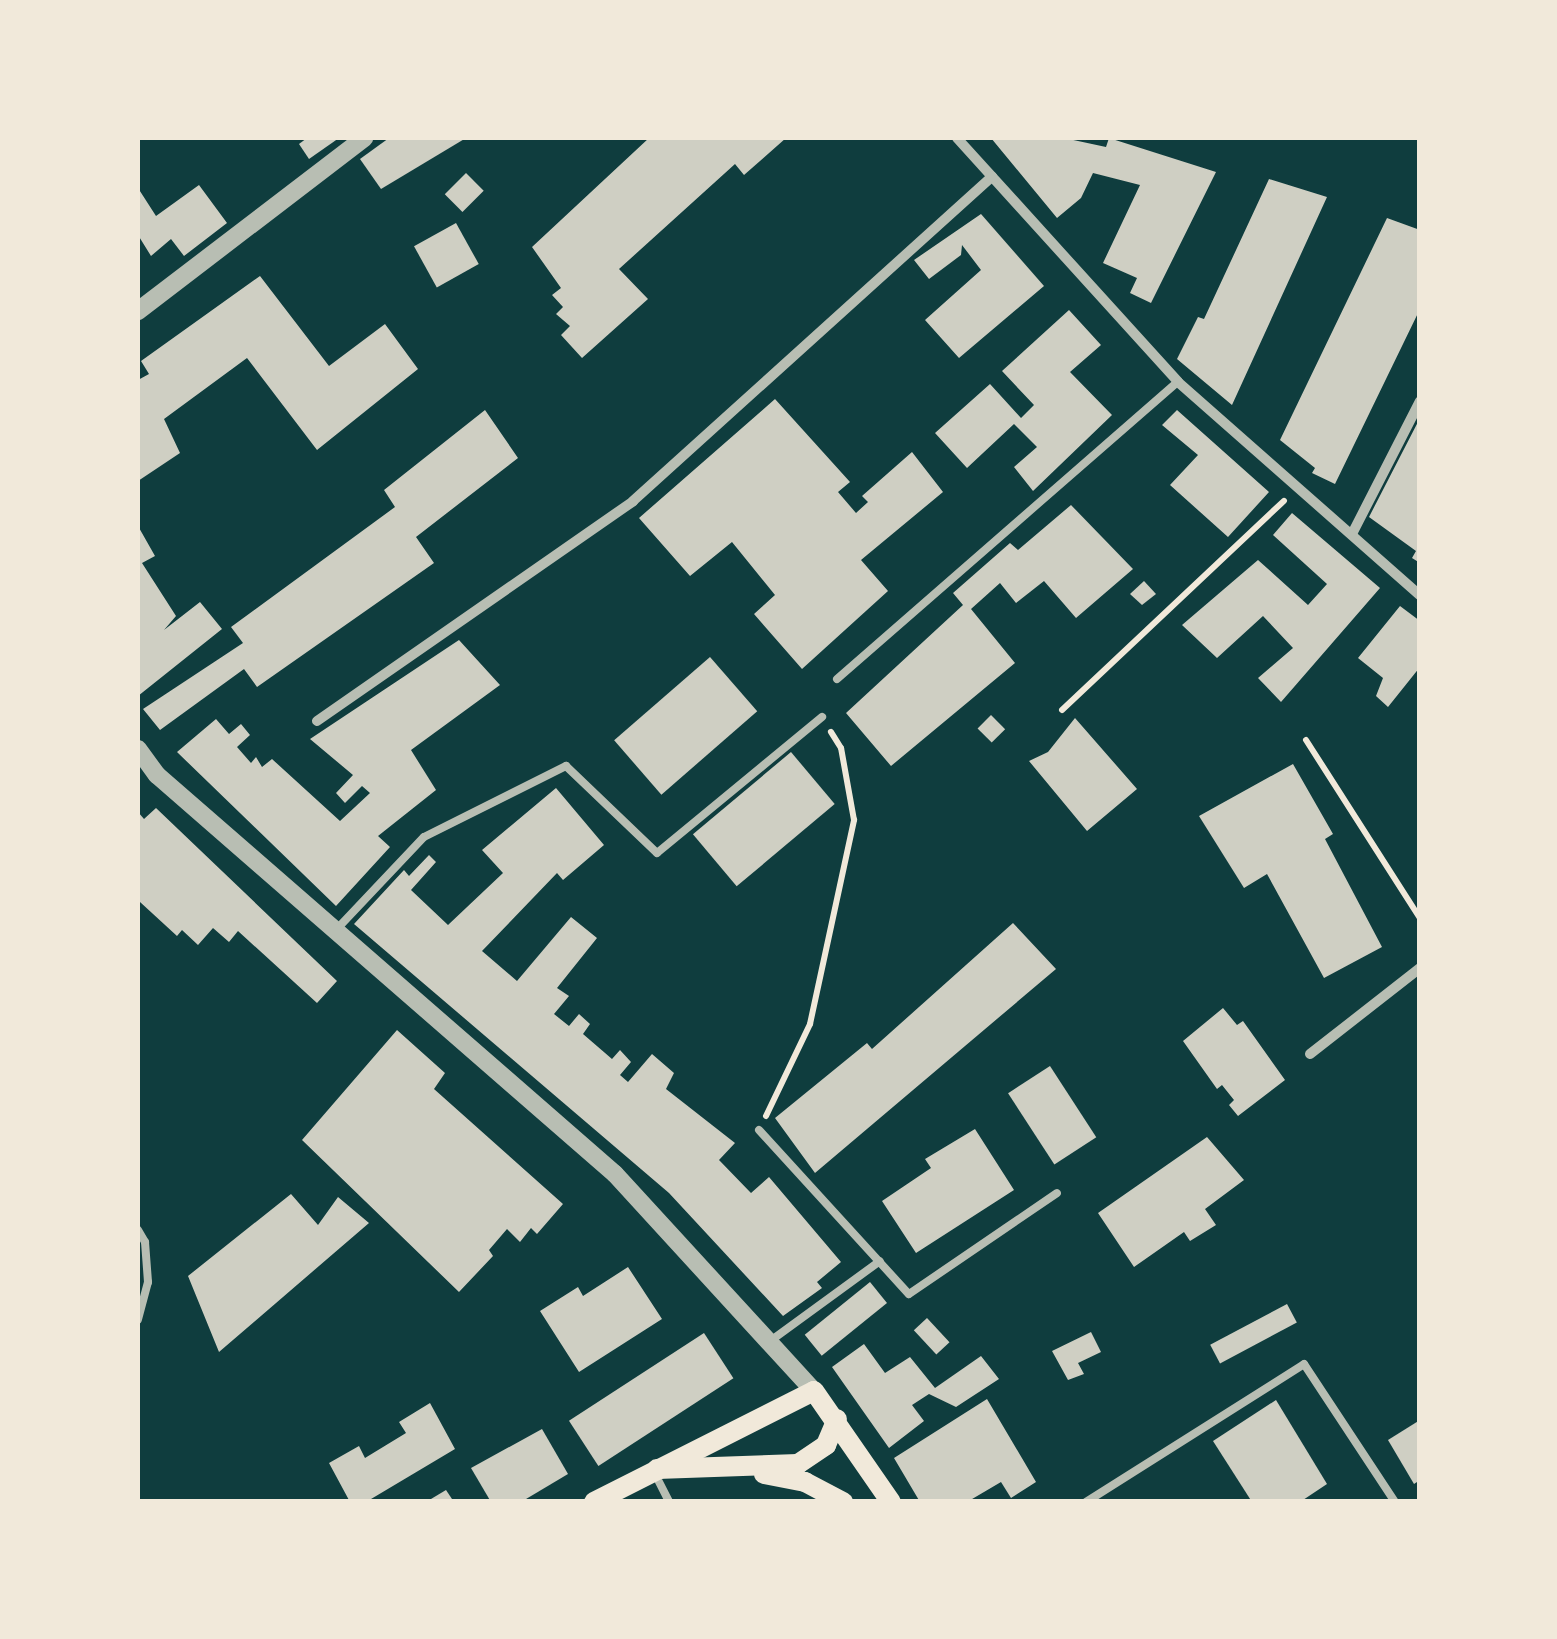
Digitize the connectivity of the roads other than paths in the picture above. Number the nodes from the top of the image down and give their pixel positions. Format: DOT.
graph roads {
  1 [pos="364,138"];
  2 [pos="957,138"];
  3 [pos="992,176"];
  4 [pos="138,311"];
  5 [pos="1178,382"];
  6 [pos="1420,401"];
  7 [pos="1352,534"];
  8 [pos="1420,594"];
  9 [pos="836,679"];
  10 [pos="822,716"];
  11 [pos="318,720"];
  12 [pos="138,748"];
  13 [pos="336,931"];
  14 [pos="1420,968"];
  15 [pos="1310,1054"];
  16 [pos="759,1130"];
  17 [pos="1057,1193"];
  18 [pos="138,1230"];
  19 [pos="880,1261"];
  20 [pos="138,1320"];
  21 [pos="774,1339"];
  22 [pos="814,1391"];
  23 [pos="836,1419"];
  24 [pos="652,1470"];
  25 [pos="743,1470"];
  26 [pos="594,1502"];
  27 [pos="669,1502"];
  28 [pos="842,1502"];
  29 [pos="891,1502"];
  30 [pos="1086,1502"];
  31 [pos="1395,1502"];
  1 -- 4 [label="street"];
  2 -- 3 [label="street"];
  3 -- 5 [label="street"];
  3 -- 11 [label="street"];
  5 -- 7 [label="street"];
  5 -- 9 [label="lane"];
  6 -- 7 [label="street"];
  7 -- 8 [label="street"];
  10 -- 13 [label="lane"];
  12 -- 13 [label="street"];
  13 -- 21 [label="street"];
  14 -- 15 [label="street"];
  16 -- 19 [label="lane"];
  17 -- 19 [label="lane"];
  18 -- 20 [label="lane"];
  19 -- 21 [label="lane"];
  21 -- 22 [label="street"];
  22 -- 23 [label="main road"];
  22 -- 24 [label="main road"];
  23 -- 25 [label="main road"];
  23 -- 29 [label="main road"];
  24 -- 25 [label="main road"];
  24 -- 26 [label="main road"];
  24 -- 27 [label="lane"];
  25 -- 28 [label="main road"];
  30 -- 31 [label="lane"];
}
